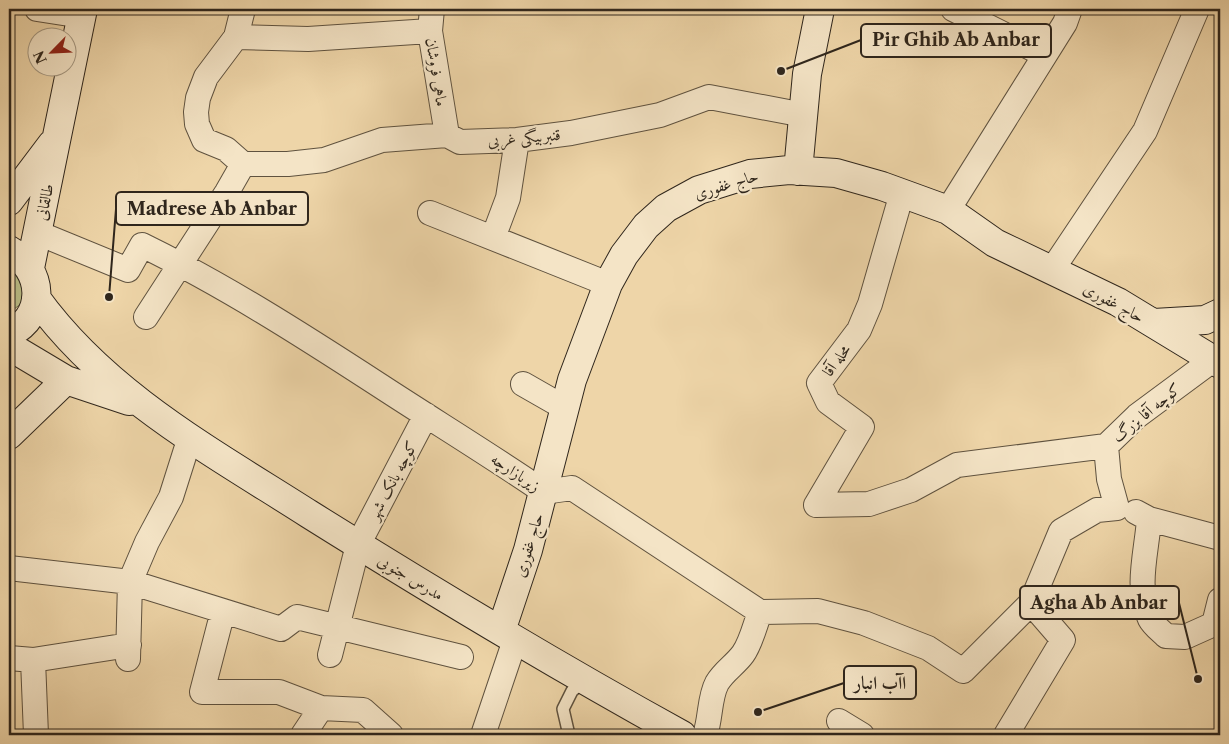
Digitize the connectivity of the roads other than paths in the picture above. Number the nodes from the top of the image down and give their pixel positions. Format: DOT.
graph roads {
  1 [pos="37,9"];
  2 [pos="243,9"];
  3 [pos="820,9"];
  4 [pos="953,9"];
  5 [pos="1070,9"];
  6 [pos="1197,9"];
  7 [pos="82,12"];
  8 [pos="431,20"];
  9 [pos="236,37"];
  10 [pos="1045,55"];
  11 [pos="804,115"];
  12 [pos="447,135"];
  13 [pos="58,137"];
  14 [pos="517,140"];
  15 [pos="243,164"];
  16 [pos="798,170"];
  17 [pos="902,193"];
  18 [pos="9,201"];
  19 [pos="948,210"];
  20 [pos="430,213"];
  21 [pos="38,233"];
  22 [pos="492,238"];
  23 [pos="9,250"];
  24 [pos="179,263"];
  25 [pos="30,268"];
  26 [pos="1052,270"];
  27 [pos="608,284"];
  28 [pos="36,298"];
  29 [pos="1220,313"];
  30 [pos="146,317"];
  31 [pos="1154,323"];
  32 [pos="9,334"];
  33 [pos="9,346"];
  34 [pos="1217,361"];
  35 [pos="66,380"];
  36 [pos="523,384"];
  37 [pos="147,407"];
  38 [pos="565,408"];
  39 [pos="426,414"];
  40 [pos="9,435"];
  41 [pos="190,437"];
  42 [pos="1106,446"];
  43 [pos="544,492"];
  44 [pos="1117,508"];
  45 [pos="1149,519"];
  46 [pos="1220,538"];
  47 [pos="358,544"];
  48 [pos="9,568"];
  49 [pos="130,582"];
  50 [pos="1220,600"];
  51 [pos="1031,603"];
  52 [pos="223,611"];
  53 [pos="760,612"];
  54 [pos="337,627"];
  55 [pos="508,635"];
  56 [pos="330,655"];
  57 [pos="461,657"];
  58 [pos="9,658"];
  59 [pos="34,660"];
  60 [pos="584,681"];
  61 [pos="321,708"];
  62 [pos="839,721"];
  63 [pos="36,735"];
  64 [pos="303,735"];
  65 [pos="391,735"];
  66 [pos="484,735"];
  67 [pos="570,735"];
  68 [pos="682,735"];
  69 [pos="705,735"];
  70 [pos="862,735"];
  71 [pos="1006,735"];
  1 -- 7 [label="street"];
  2 -- 9 [label="street"];
  3 -- 11 [label="main road"];
  4 -- 10 [label="street"];
  5 -- 10 [label="street"];
  6 -- 26 [label="street"];
  7 -- 13 [label="main road, طالقانی"];
  8 -- 9 [label="street"];
  8 -- 12 [label="street, ماهی فروشان"];
  9 -- 15 [label="street"];
  10 -- 19 [label="street"];
  11 -- 14 [label="street, قنبربیگی غربی"];
  11 -- 16 [label="main road"];
  12 -- 14 [label="street, قنبربیگی غربی"];
  12 -- 15 [label="street, قنبربیگی غربی"];
  13 -- 18 [label="main road, طالقانی"];
  13 -- 21 [label="main road, طالقانی"];
  14 -- 22 [label="street"];
  15 -- 24 [label="street"];
  16 -- 17 [label="main road, حاج غفوری"];
  16 -- 27 [label="main road, حاج غفوری"];
  17 -- 19 [label="main road, حاج غفوری"];
  17 -- 42 [label="street, محله آقا"];
  19 -- 26 [label="main road, حاج غفوری"];
  20 -- 22 [label="street"];
  21 -- 24 [label="street, زیربازارچه"];
  21 -- 25 [label="main road, طالقانی"];
  22 -- 27 [label="street"];
  23 -- 25 [label="main road"];
  24 -- 30 [label="street"];
  24 -- 39 [label="street, زیربازارچه"];
  25 -- 28 [label="main road"];
  26 -- 31 [label="main road, حاج غفوری"];
  27 -- 38 [label="main road, حاج غفوری"];
  28 -- 32 [label="main road"];
  28 -- 37 [label="main road, مدرس جنوبی"];
  29 -- 31 [label="main road, حاج غفوری"];
  31 -- 34 [label="main road, حاج غفوری"];
  33 -- 35 [label="main road"];
  34 -- 42 [label="street, کوچه آقا بزرگ"];
  35 -- 37 [label="main road"];
  35 -- 40 [label="main road"];
  36 -- 38 [label="street"];
  37 -- 41 [label="main road, مدرس جنوبی"];
  38 -- 43 [label="main road, حاج غفوری"];
  39 -- 43 [label="street, زیربازارچه"];
  39 -- 47 [label="street, کوچه بانک شهر"];
  41 -- 47 [label="main road, مدرس جنوبی"];
  41 -- 49 [label="street"];
  42 -- 44 [label="street, کوچه آقا بزرگ"];
  43 -- 53 [label="street, زیربازارچه"];
  43 -- 55 [label="main road, حاج غفوری"];
  44 -- 45 [label="street"];
  44 -- 51 [label="street"];
  45 -- 46 [label="street"];
  45 -- 50 [label="street"];
  47 -- 54 [label="street, کوچه بانک شهر"];
  47 -- 55 [label="main road, مدرس جنوبی"];
  48 -- 49 [label="street"];
  49 -- 52 [label="street"];
  49 -- 59 [label="street"];
  51 -- 53 [label="street"];
  51 -- 71 [label="street"];
  52 -- 54 [label="street"];
  52 -- 61 [label="street"];
  53 -- 69 [label="street"];
  54 -- 56 [label="street, کوچه بانک شهر"];
  54 -- 57 [label="street"];
  55 -- 60 [label="main road, مدرس جنوبی"];
  55 -- 66 [label="street"];
  58 -- 59 [label="street"];
  59 -- 63 [label="street"];
  60 -- 67 [label="lane"];
  60 -- 68 [label="main road, مدرس جنوبی"];
  61 -- 64 [label="street"];
  61 -- 65 [label="street"];
  62 -- 70 [label="street"];
}
